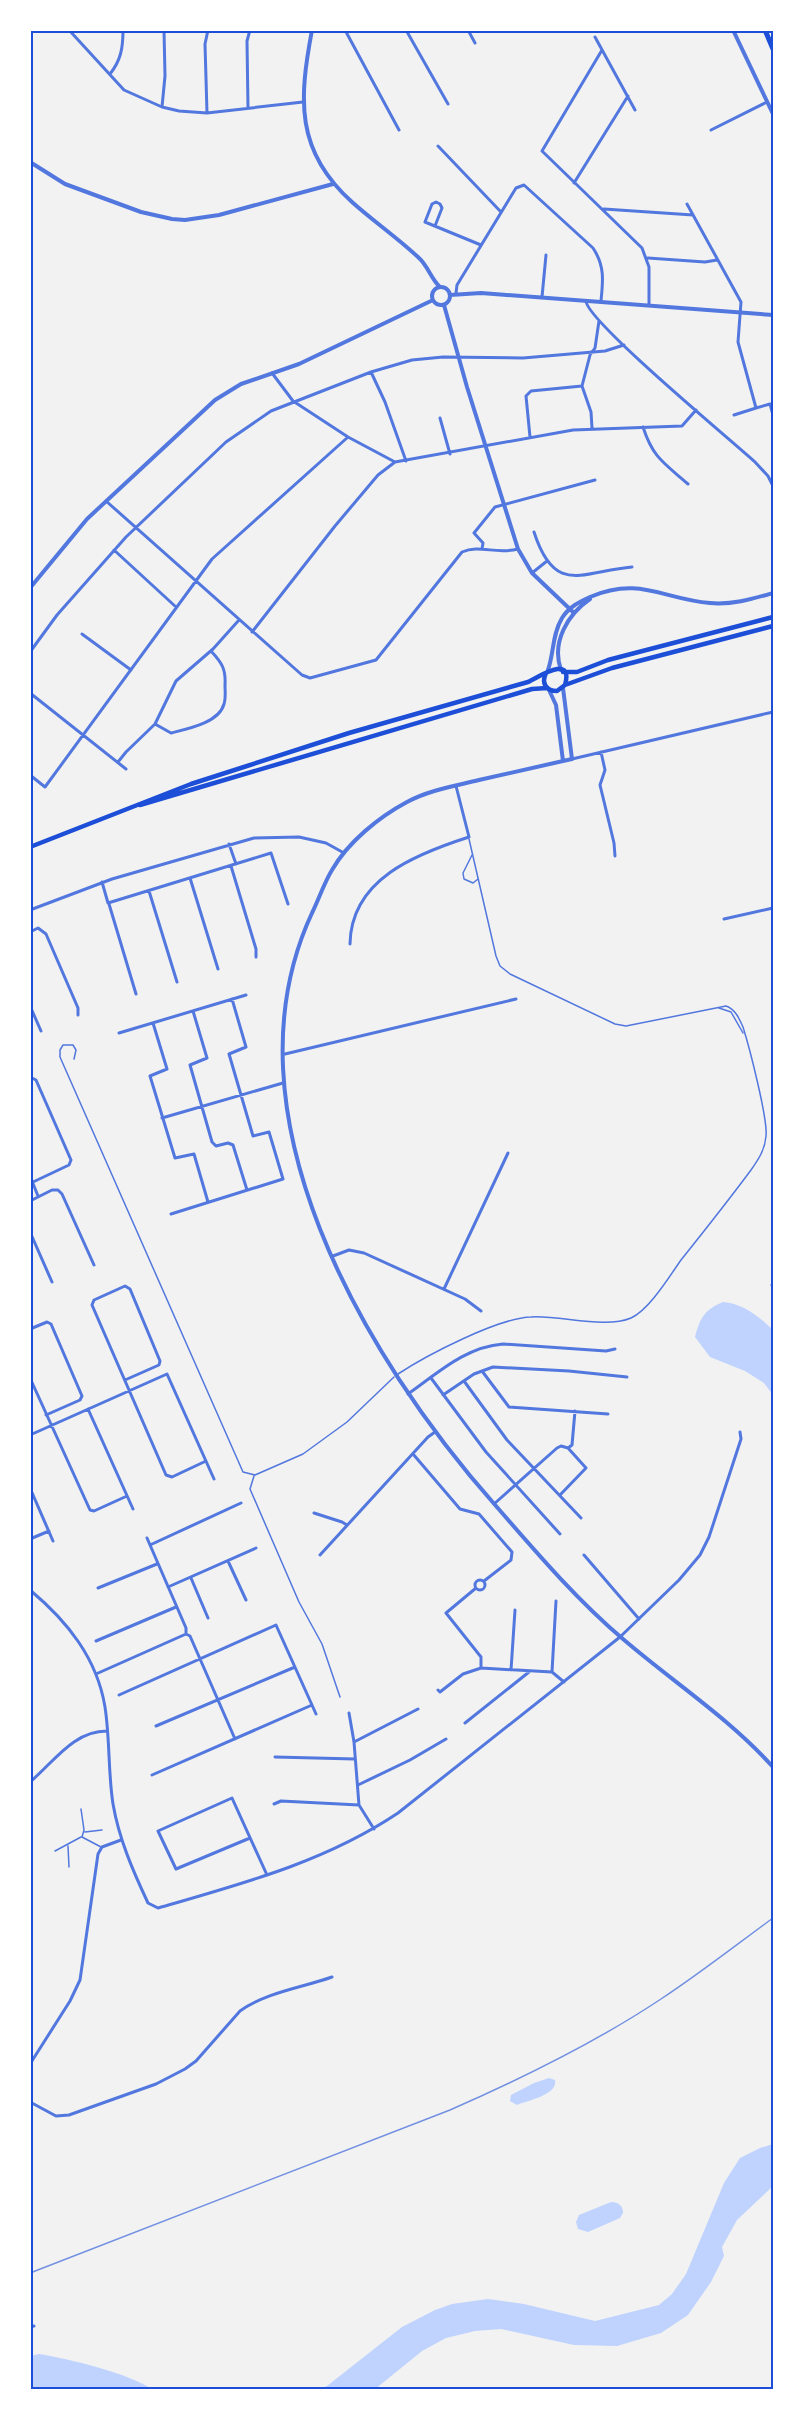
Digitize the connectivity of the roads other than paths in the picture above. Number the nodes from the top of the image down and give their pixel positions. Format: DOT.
graph roads {
  1 [pos="69,30"];
  2 [pos="123,30"];
  3 [pos="164,30"];
  4 [pos="208,30"];
  5 [pos="250,30"];
  6 [pos="312,30"];
  7 [pos="345,30"];
  8 [pos="406,30"];
  9 [pos="468,30"];
  10 [pos="733,30"];
  11 [pos="765,30"];
  12 [pos="594,37"];
  13 [pos="475,43"];
  14 [pos="773,49"];
  15 [pos="602,51"];
  16 [pos="110,74"];
  17 [pos="628,96"];
  18 [pos="303,102"];
  19 [pos="767,102"];
  20 [pos="448,104"];
  21 [pos="162,107"];
  22 [pos="248,108"];
  23 [pos="635,110"];
  24 [pos="207,113"];
  25 [pos="773,114"];
  26 [pos="399,130"];
  27 [pos="711,130"];
  28 [pos="438,146"];
  29 [pos="30,162"];
  30 [pos="574,183"];
  31 [pos="333,184"];
  32 [pos="687,204"];
  33 [pos="602,208"];
  34 [pos="502,213"];
  35 [pos="693,215"];
  36 [pos="435,226"];
  37 [pos="481,246"];
  38 [pos="546,255"];
  39 [pos="647,258"];
  40 [pos="717,260"];
  41 [pos="440,287"];
  42 [pos="456,293"];
  43 [pos="450,295"];
  44 [pos="542,297"];
  45 [pos="433,300"];
  46 [pos="586,301"];
  47 [pos="601,301"];
  48 [pos="444,305"];
  49 [pos="649,305"];
  50 [pos="741,312"];
  51 [pos="773,315"];
  52 [pos="599,321"];
  53 [pos="624,345"];
  54 [pos="593,352"];
  55 [pos="459,358"];
  56 [pos="371,372"];
  57 [pos="272,373"];
  58 [pos="582,386"];
  59 [pos="293,402"];
  60 [pos="756,408"];
  61 [pos="696,410"];
  62 [pos="734,415"];
  63 [pos="773,415"];
  64 [pos="440,418"];
  65 [pos="643,427"];
  66 [pos="592,428"];
  67 [pos="348,437"];
  68 [pos="530,438"];
  69 [pos="486,447"];
  70 [pos="450,454"];
  71 [pos="406,461"];
  72 [pos="395,462"];
  73 [pos="595,480"];
  74 [pos="688,484"];
  75 [pos="773,486"];
  76 [pos="106,501"];
  77 [pos="504,505"];
  78 [pos="136,527"];
  79 [pos="534,532"];
  80 [pos="482,549"];
  81 [pos="518,549"];
  82 [pos="114,550"];
  83 [pos="547,561"];
  84 [pos="632,567"];
  85 [pos="532,573"];
  86 [pos="195,580"];
  87 [pos="30,588"];
  88 [pos="773,592"];
  89 [pos="598,593"];
  90 [pos="176,607"];
  91 [pos="569,608"];
  92 [pos="573,613"];
  93 [pos="773,617"];
  94 [pos="239,620"];
  95 [pos="773,626"];
  96 [pos="252,632"];
  97 [pos="82,634"];
  98 [pos="211,651"];
  99 [pos="30,652"];
  100 [pos="131,670"];
  101 [pos="562,671"];
  102 [pos="547,672"];
  103 [pos="564,687"];
  104 [pos="548,689"];
  105 [pos="30,693"];
  106 [pos="773,712"];
  107 [pos="155,724"];
  108 [pos="83,736"];
  109 [pos="601,752"];
  110 [pos="572,759"];
  111 [pos="562,761"];
  112 [pos="118,762"];
  113 [pos="126,769"];
  114 [pos="30,775"];
  115 [pos="456,786"];
  116 [pos="138,805"];
  117 [pos="469,837"];
  118 [pos="229,844"];
  119 [pos="30,847"];
  120 [pos="344,853"];
  121 [pos="472,855"];
  122 [pos="615,856"];
  123 [pos="236,864"];
  124 [pos="231,866"];
  125 [pos="190,878"];
  126 [pos="478,879"];
  127 [pos="102,882"];
  128 [pos="149,891"];
  129 [pos="108,903"];
  130 [pos="288,904"];
  131 [pos="773,908"];
  132 [pos="30,910"];
  133 [pos="724,919"];
  134 [pos="30,932"];
  135 [pos="350,944"];
  136 [pos="256,957"];
  137 [pos="218,969"];
  138 [pos="177,982"];
  139 [pos="136,994"];
  140 [pos="246,995"];
  141 [pos="232,999"];
  142 [pos="516,999"];
  143 [pos="30,1006"];
  144 [pos="193,1011"];
  145 [pos="78,1015"];
  146 [pos="153,1023"];
  147 [pos="41,1030"];
  148 [pos="119,1033"];
  149 [pos="284,1054"];
  150 [pos="74,1059"];
  151 [pos="31,1077"];
  152 [pos="283,1083"];
  153 [pos="241,1094"];
  154 [pos="202,1106"];
  155 [pos="162,1118"];
  156 [pos="508,1152"];
  157 [pos="30,1176"];
  158 [pos="33,1182"];
  159 [pos="247,1190"];
  160 [pos="38,1196"];
  161 [pos="30,1201"];
  162 [pos="208,1202"];
  163 [pos="171,1214"];
  164 [pos="30,1232"];
  165 [pos="331,1256"];
  166 [pos="94,1265"];
  167 [pos="52,1282"];
  168 [pos="444,1289"];
  169 [pos="481,1311"];
  170 [pos="30,1329"];
  171 [pos="615,1349"];
  172 [pos="482,1371"];
  173 [pos="627,1377"];
  174 [pos="30,1378"];
  175 [pos="431,1378"];
  176 [pos="125,1380"];
  177 [pos="464,1381"];
  178 [pos="129,1391"];
  179 [pos="408,1394"];
  180 [pos="443,1395"];
  181 [pos="88,1409"];
  182 [pos="575,1411"];
  183 [pos="608,1414"];
  184 [pos="46,1415"];
  185 [pos="51,1425"];
  186 [pos="435,1432"];
  187 [pos="740,1432"];
  188 [pos="30,1435"];
  189 [pos="570,1446"];
  190 [pos="413,1454"];
  191 [pos="206,1461"];
  192 [pos="533,1469"];
  193 [pos="255,1475"];
  194 [pos="214,1479"];
  195 [pos="515,1485"];
  196 [pos="30,1488"];
  197 [pos="560,1495"];
  198 [pos="127,1496"];
  199 [pos="241,1503"];
  200 [pos="494,1504"];
  201 [pos="133,1509"];
  202 [pos="314,1513"];
  203 [pos="581,1518"];
  204 [pos="347,1525"];
  205 [pos="49,1531"];
  206 [pos="560,1534"];
  207 [pos="147,1538"];
  208 [pos="30,1539"];
  209 [pos="53,1540"];
  210 [pos="150,1545"];
  211 [pos="256,1548"];
  212 [pos="320,1555"];
  213 [pos="584,1556"];
  214 [pos="228,1561"];
  215 [pos="158,1564"];
  216 [pos="190,1578"];
  217 [pos="484,1581"];
  218 [pos="168,1587"];
  219 [pos="98,1588"];
  220 [pos="476,1588"];
  221 [pos="30,1590"];
  222 [pos="246,1600"];
  223 [pos="556,1601"];
  224 [pos="176,1607"];
  225 [pos="515,1610"];
  226 [pos="208,1618"];
  227 [pos="639,1619"];
  228 [pos="186,1634"];
  229 [pos="620,1637"];
  230 [pos="96,1641"];
  231 [pos="200,1659"];
  232 [pos="296,1667"];
  233 [pos="481,1668"];
  234 [pos="511,1670"];
  235 [pos="531,1671"];
  236 [pos="552,1672"];
  237 [pos="96,1674"];
  238 [pos="564,1682"];
  239 [pos="438,1690"];
  240 [pos="119,1695"];
  241 [pos="340,1697"];
  242 [pos="218,1700"];
  243 [pos="312,1705"];
  244 [pos="418,1709"];
  245 [pos="349,1713"];
  246 [pos="316,1714"];
  247 [pos="465,1724"];
  248 [pos="156,1726"];
  249 [pos="107,1731"];
  250 [pos="235,1739"];
  251 [pos="446,1739"];
  252 [pos="354,1742"];
  253 [pos="275,1758"];
  254 [pos="355,1759"];
  255 [pos="773,1767"];
  256 [pos="152,1775"];
  257 [pos="30,1782"];
  258 [pos="357,1785"];
  259 [pos="274,1804"];
  260 [pos="359,1805"];
  261 [pos="81,1809"];
  262 [pos="374,1829"];
  263 [pos="102,1830"];
  264 [pos="83,1833"];
  265 [pos="82,1837"];
  266 [pos="250,1838"];
  267 [pos="121,1840"];
  268 [pos="68,1845"];
  269 [pos="102,1847"];
  270 [pos="55,1851"];
  271 [pos="69,1867"];
  272 [pos="267,1875"];
  273 [pos="332,1977"];
  274 [pos="30,2064"];
  275 [pos="30,2102"];
  1 -- 16 [label="street"];
  2 -- 16 [label="street"];
  3 -- 21 [label="street"];
  4 -- 24 [label="street"];
  5 -- 22 [label="street"];
  6 -- 18 [label="street"];
  7 -- 26 [label="street"];
  8 -- 20 [label="street"];
  9 -- 13 [label="street"];
  10 -- 19 [label="street"];
  11 -- 14 [label="highway"];
  12 -- 15 [label="street"];
  15 -- 17 [label="street"];
  15 -- 30 [label="street"];
  16 -- 21 [label="street"];
  17 -- 23 [label="street"];
  17 -- 30 [label="street"];
  18 -- 22 [label="street"];
  18 -- 31 [label="street"];
  19 -- 25 [label="street"];
  19 -- 27 [label="street"];
  21 -- 24 [label="street"];
  22 -- 24 [label="street"];
  28 -- 34 [label="street"];
  29 -- 31 [label="street"];
  30 -- 33 [label="street"];
  31 -- 41 [label="street"];
  32 -- 35 [label="street"];
  33 -- 35 [label="street"];
  33 -- 39 [label="street"];
  34 -- 37 [label="street"];
  34 -- 47 [label="street"];
  35 -- 40 [label="street"];
  36 -- 36 [label="street"];
  36 -- 37 [label="street"];
  37 -- 42 [label="street"];
  38 -- 44 [label="street"];
  39 -- 40 [label="street"];
  39 -- 49 [label="street"];
  40 -- 50 [label="street"];
  41 -- 43 [label="street"];
  41 -- 45 [label="street"];
  42 -- 43 [label="street"];
  42 -- 44 [label="street"];
  43 -- 48 [label="street"];
  44 -- 46 [label="street"];
  45 -- 48 [label="street"];
  45 -- 57 [label="street"];
  46 -- 47 [label="street"];
  46 -- 52 [label="street"];
  47 -- 49 [label="street"];
  48 -- 55 [label="street"];
  49 -- 50 [label="street"];
  50 -- 51 [label="street"];
  50 -- 60 [label="street"];
  52 -- 53 [label="street"];
  52 -- 54 [label="street"];
  53 -- 54 [label="street"];
  53 -- 61 [label="street"];
  54 -- 55 [label="street"];
  54 -- 58 [label="street"];
  55 -- 56 [label="street"];
  55 -- 69 [label="street"];
  56 -- 59 [label="street"];
  56 -- 71 [label="street"];
  57 -- 59 [label="street"];
  57 -- 76 [label="street"];
  58 -- 66 [label="street"];
  58 -- 68 [label="street"];
  59 -- 67 [label="street"];
  59 -- 78 [label="street"];
  60 -- 62 [label="street"];
  60 -- 63 [label="street"];
  61 -- 65 [label="street"];
  61 -- 75 [label="street"];
  64 -- 70 [label="street"];
  65 -- 66 [label="street"];
  65 -- 74 [label="street"];
  66 -- 68 [label="street"];
  67 -- 72 [label="street"];
  67 -- 86 [label="street"];
  68 -- 69 [label="street"];
  69 -- 70 [label="street"];
  69 -- 77 [label="street"];
  70 -- 71 [label="street"];
  71 -- 72 [label="street"];
  72 -- 96 [label="street"];
  73 -- 77 [label="street"];
  76 -- 78 [label="street"];
  76 -- 87 [label="street"];
  77 -- 80 [label="street"];
  77 -- 81 [label="street"];
  78 -- 82 [label="street"];
  78 -- 86 [label="street"];
  79 -- 83 [label="street"];
  80 -- 81 [label="street"];
  80 -- 96 [label="street"];
  81 -- 85 [label="street"];
  82 -- 90 [label="street"];
  82 -- 99 [label="street"];
  83 -- 84 [label="street"];
  83 -- 85 [label="street"];
  85 -- 91 [label="street"];
  86 -- 90 [label="street"];
  86 -- 94 [label="street"];
  88 -- 89 [label="street"];
  89 -- 91 [label="street"];
  89 -- 92 [label="street"];
  90 -- 100 [label="street"];
  91 -- 92 [label="street"];
  91 -- 102 [label="street"];
  92 -- 101 [label="street"];
  93 -- 101 [label="highway"];
  94 -- 96 [label="street"];
  94 -- 98 [label="street"];
  95 -- 103 [label="highway"];
  97 -- 100 [label="street"];
  98 -- 107 [label="street"];
  98 -- 107 [label="street"];
  100 -- 108 [label="street"];
  101 -- 102 [label="highway"];
  101 -- 103 [label="highway"];
  102 -- 104 [label="highway"];
  102 -- 116 [label="highway"];
  103 -- 104 [label="highway"];
  103 -- 110 [label="street"];
  104 -- 111 [label="street"];
  104 -- 116 [label="highway"];
  105 -- 108 [label="street"];
  106 -- 109 [label="street"];
  107 -- 112 [label="street"];
  108 -- 112 [label="street"];
  108 -- 114 [label="street"];
  109 -- 110 [label="street"];
  109 -- 122 [label="street"];
  110 -- 111 [label="street"];
  111 -- 115 [label="street"];
  112 -- 113 [label="street"];
  115 -- 117 [label="street"];
  115 -- 120 [label="street"];
  116 -- 119 [label="highway"];
  117 -- 121 [label="lane"];
  117 -- 135 [label="street"];
  118 -- 120 [label="street"];
  118 -- 123 [label="street"];
  118 -- 127 [label="street"];
  120 -- 149 [label="street"];
  121 -- 126 [label="lane"];
  121 -- 126 [label="lane"];
  123 -- 124 [label="street"];
  123 -- 130 [label="street"];
  124 -- 125 [label="street"];
  124 -- 136 [label="street"];
  125 -- 128 [label="street"];
  125 -- 137 [label="street"];
  126 -- 193 [label="lane"];
  127 -- 129 [label="street"];
  127 -- 132 [label="street"];
  128 -- 129 [label="street"];
  128 -- 138 [label="street"];
  129 -- 139 [label="street"];
  131 -- 133 [label="street"];
  134 -- 145 [label="street"];
  140 -- 141 [label="street"];
  141 -- 144 [label="street"];
  141 -- 153 [label="street"];
  142 -- 149 [label="street"];
  143 -- 147 [label="street"];
  144 -- 146 [label="street"];
  144 -- 154 [label="street"];
  146 -- 148 [label="street"];
  146 -- 155 [label="street"];
  149 -- 152 [label="street"];
  150 -- 193 [label="lane"];
  151 -- 158 [label="street"];
  152 -- 153 [label="street"];
  152 -- 165 [label="street"];
  153 -- 154 [label="street"];
  153 -- 159 [label="street"];
  154 -- 155 [label="street"];
  154 -- 159 [label="street"];
  155 -- 162 [label="street"];
  156 -- 168 [label="street"];
  157 -- 158 [label="street"];
  158 -- 160 [label="street"];
  159 -- 162 [label="street"];
  160 -- 161 [label="street"];
  160 -- 166 [label="street"];
  162 -- 163 [label="street"];
  164 -- 167 [label="street"];
  165 -- 168 [label="street"];
  165 -- 179 [label="street"];
  168 -- 169 [label="street"];
  170 -- 184 [label="street"];
  171 -- 175 [label="street"];
  172 -- 173 [label="street"];
  172 -- 177 [label="street"];
  172 -- 182 [label="street"];
  174 -- 184 [label="street"];
  175 -- 179 [label="street"];
  175 -- 180 [label="street"];
  176 -- 176 [label="street"];
  176 -- 178 [label="street"];
  177 -- 180 [label="street"];
  177 -- 192 [label="street"];
  178 -- 181 [label="street"];
  178 -- 191 [label="street"];
  178 -- 191 [label="street"];
  179 -- 186 [label="street"];
  180 -- 195 [label="street"];
  181 -- 185 [label="street"];
  181 -- 198 [label="street"];
  182 -- 183 [label="street"];
  182 -- 189 [label="street"];
  184 -- 185 [label="street"];
  185 -- 188 [label="street"];
  185 -- 198 [label="street"];
  186 -- 190 [label="street"];
  186 -- 200 [label="street"];
  187 -- 227 [label="street"];
  189 -- 192 [label="street"];
  189 -- 197 [label="street"];
  190 -- 204 [label="street"];
  190 -- 217 [label="street"];
  191 -- 194 [label="street"];
  192 -- 195 [label="street"];
  192 -- 197 [label="street"];
  193 -- 241 [label="lane"];
  195 -- 200 [label="street"];
  195 -- 206 [label="street"];
  196 -- 205 [label="street"];
  197 -- 203 [label="street"];
  198 -- 201 [label="street"];
  199 -- 210 [label="street"];
  200 -- 229 [label="street"];
  202 -- 204 [label="street"];
  204 -- 212 [label="street"];
  205 -- 208 [label="street"];
  205 -- 209 [label="street"];
  207 -- 210 [label="street"];
  210 -- 215 [label="street"];
  211 -- 214 [label="street"];
  213 -- 227 [label="street"];
  214 -- 216 [label="street"];
  214 -- 222 [label="street"];
  215 -- 218 [label="street"];
  215 -- 219 [label="street"];
  216 -- 218 [label="street"];
  216 -- 226 [label="street"];
  217 -- 220 [label="street"];
  217 -- 220 [label="street"];
  218 -- 224 [label="street"];
  220 -- 233 [label="street"];
  221 -- 237 [label="street"];
  223 -- 236 [label="street"];
  224 -- 228 [label="street"];
  224 -- 230 [label="street"];
  225 -- 234 [label="street"];
  227 -- 229 [label="street"];
  228 -- 231 [label="street"];
  228 -- 237 [label="street"];
  229 -- 238 [label="street"];
  229 -- 255 [label="street"];
  231 -- 232 [label="street"];
  231 -- 240 [label="street"];
  231 -- 242 [label="street"];
  232 -- 242 [label="street"];
  232 -- 243 [label="street"];
  233 -- 234 [label="street"];
  233 -- 239 [label="street"];
  234 -- 235 [label="street"];
  235 -- 236 [label="street"];
  235 -- 247 [label="street"];
  236 -- 238 [label="street"];
  237 -- 249 [label="street"];
  238 -- 262 [label="street"];
  242 -- 248 [label="street"];
  242 -- 250 [label="street"];
  243 -- 246 [label="street"];
  243 -- 250 [label="street"];
  244 -- 252 [label="street"];
  245 -- 252 [label="street"];
  249 -- 257 [label="street"];
  249 -- 267 [label="street"];
  250 -- 256 [label="street"];
  251 -- 258 [label="street"];
  252 -- 254 [label="street"];
  253 -- 254 [label="street"];
  254 -- 258 [label="street"];
  258 -- 260 [label="street"];
  259 -- 260 [label="street"];
  260 -- 262 [label="street"];
  261 -- 264 [label="lane"];
  262 -- 272 [label="street"];
  263 -- 264 [label="lane"];
  264 -- 265 [label="lane"];
  265 -- 268 [label="lane"];
  265 -- 269 [label="lane"];
  266 -- 266 [label="street"];
  266 -- 272 [label="street"];
  267 -- 269 [label="street"];
  267 -- 272 [label="street"];
  268 -- 270 [label="lane"];
  268 -- 271 [label="lane"];
  269 -- 274 [label="street"];
  273 -- 275 [label="street"];
}
